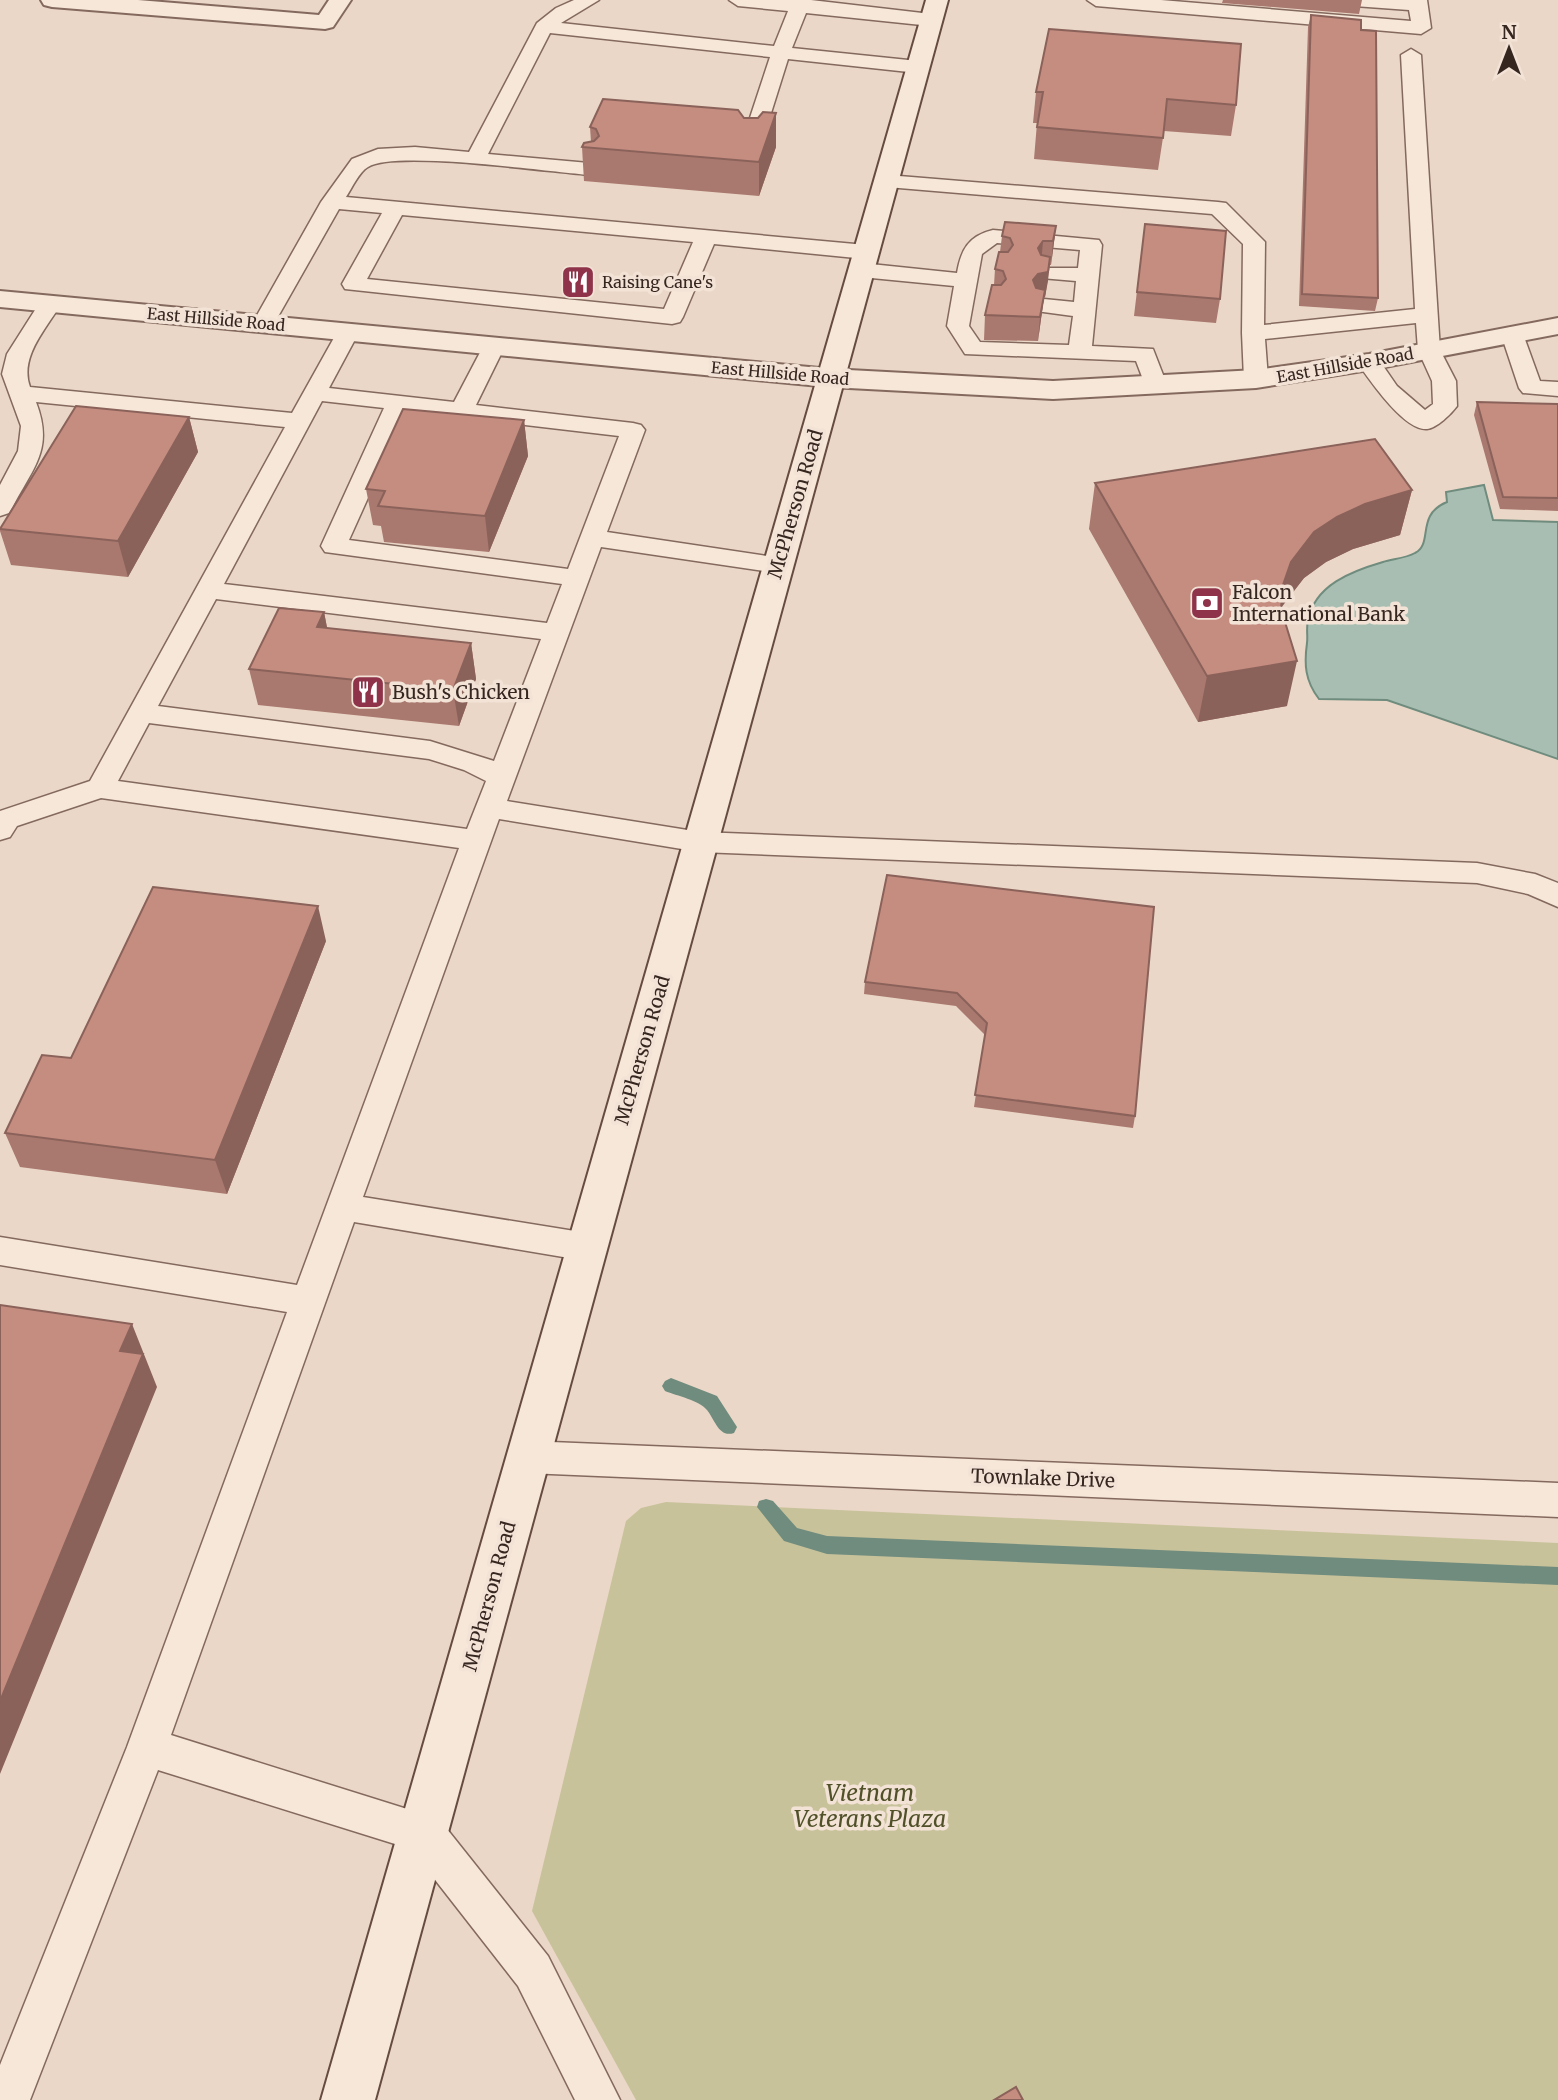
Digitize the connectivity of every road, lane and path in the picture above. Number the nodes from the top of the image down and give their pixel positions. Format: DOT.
graph roads {
  1 [pos="52,0"];
  2 [pos="340,0"];
  3 [pos="590,0"];
  4 [pos="738,0"];
  5 [pos="1096,0"];
  6 [pos="1354,0"];
  7 [pos="1418,3"];
  8 [pos="800,4"];
  9 [pos="934,10"];
  10 [pos="544,27"];
  11 [pos="781,52"];
  12 [pos="1411,55"];
  13 [pos="918,67"];
  14 [pos="751,145"];
  15 [pos="475,159"];
  16 [pos="589,169"];
  17 [pos="887,181"];
  18 [pos="332,202"];
  19 [pos="395,208"];
  20 [pos="706,237"];
  21 [pos="369,257"];
  22 [pos="863,261"];
  23 [pos="1049,272"];
  24 [pos="1087,275"];
  25 [pos="974,283"];
  26 [pos="470,296"];
  27 [pos="0,299"];
  28 [pos="50,304"];
  29 [pos="1044,306"];
  30 [pos="1085,310"];
  31 [pos="1427,315"];
  32 [pos="263,324"];
  33 [pos="1558,326"];
  34 [pos="348,332"];
  35 [pos="1253,333"];
  36 [pos="1512,334"];
  37 [pos="494,346"];
  38 [pos="1429,350"];
  39 [pos="1080,353"];
  40 [pos="1369,362"];
  41 [pos="830,378"];
  42 [pos="1256,379"];
  43 [pos="1155,385"];
  44 [pos="1558,388"];
  45 [pos="20,393"];
  46 [pos="315,393"];
  47 [pos="399,402"];
  48 [pos="462,410"];
  49 [pos="300,421"];
  50 [pos="0,508"];
  51 [pos="593,538"];
  52 [pos="778,565"];
  53 [pos="578,579"];
  54 [pos="208,590"];
  55 [pos="557,633"];
  56 [pos="140,713"];
  57 [pos="502,777"];
  58 [pos="100,788"];
  59 [pos="2,820"];
  60 [pos="483,825"];
  61 [pos="700,842"];
  62 [pos="1558,896"];
  63 [pos="343,1207"];
  64 [pos="587,1247"];
  65 [pos="0,1251"];
  66 [pos="308,1301"];
  67 [pos="527,1457"];
  68 [pos="1558,1500"];
  69 [pos="147,1747"];
  70 [pos="424,1833"];
  71 [pos="8,2100"];
  72 [pos="348,2100"];
  73 [pos="598,2100"];
  1 -- 2 [label="main road"];
  3 -- 10 [label="lane"];
  4 -- 8 [label="lane"];
  5 -- 7 [label="lane"];
  6 -- 7 [label="lane"];
  8 -- 9 [label="lane"];
  8 -- 11 [label="lane"];
  9 -- 13 [label="main road, McPherson Road"];
  10 -- 11 [label="lane"];
  10 -- 15 [label="lane"];
  11 -- 13 [label="lane"];
  11 -- 14 [label="lane"];
  12 -- 31 [label="lane"];
  13 -- 17 [label="main road, McPherson Road"];
  15 -- 16 [label="lane"];
  15 -- 18 [label="lane"];
  17 -- 22 [label="main road, McPherson Road"];
  17 -- 35 [label="lane"];
  18 -- 19 [label="lane"];
  18 -- 32 [label="lane"];
  19 -- 20 [label="lane"];
  19 -- 21 [label="lane"];
  20 -- 22 [label="lane"];
  20 -- 26 [label="lane"];
  21 -- 26 [label="lane"];
  21 -- 26 [label="lane"];
  22 -- 25 [label="lane"];
  22 -- 41 [label="main road, McPherson Road"];
  23 -- 24 [label="lane"];
  24 -- 25 [label="lane"];
  24 -- 30 [label="lane"];
  25 -- 39 [label="lane"];
  27 -- 28 [label="main road, East Hillside Road"];
  28 -- 32 [label="main road, East Hillside Road"];
  28 -- 45 [label="lane"];
  29 -- 30 [label="lane"];
  30 -- 39 [label="lane"];
  31 -- 35 [label="lane"];
  31 -- 38 [label="lane"];
  32 -- 34 [label="main road, East Hillside Road"];
  33 -- 36 [label="main road, East Hillside Road"];
  34 -- 37 [label="main road, East Hillside Road"];
  34 -- 46 [label="lane"];
  35 -- 42 [label="lane"];
  36 -- 38 [label="main road, East Hillside Road"];
  36 -- 44 [label="lane"];
  37 -- 41 [label="main road, East Hillside Road"];
  37 -- 48 [label="lane"];
  38 -- 40 [label="main road, East Hillside Road"];
  38 -- 40 [label="lane"];
  39 -- 43 [label="lane"];
  40 -- 42 [label="main road, East Hillside Road"];
  41 -- 43 [label="main road, East Hillside Road"];
  41 -- 52 [label="main road, McPherson Road"];
  42 -- 43 [label="main road, East Hillside Road"];
  45 -- 49 [label="lane"];
  45 -- 50 [label="lane"];
  46 -- 47 [label="lane"];
  46 -- 49 [label="lane"];
  47 -- 48 [label="lane"];
  47 -- 53 [label="lane"];
  48 -- 51 [label="lane"];
  49 -- 54 [label="lane"];
  51 -- 52 [label="lane"];
  51 -- 53 [label="lane"];
  52 -- 61 [label="main road, McPherson Road"];
  53 -- 55 [label="lane"];
  54 -- 55 [label="lane"];
  54 -- 56 [label="lane"];
  55 -- 57 [label="lane"];
  56 -- 57 [label="lane"];
  56 -- 58 [label="lane"];
  57 -- 60 [label="lane"];
  58 -- 59 [label="lane"];
  58 -- 60 [label="lane"];
  60 -- 61 [label="lane"];
  60 -- 63 [label="lane"];
  61 -- 62 [label="lane"];
  61 -- 64 [label="main road, McPherson Road"];
  63 -- 64 [label="lane"];
  63 -- 66 [label="lane"];
  64 -- 67 [label="main road, McPherson Road"];
  65 -- 66 [label="lane"];
  66 -- 69 [label="lane"];
  67 -- 68 [label="lane, Townlake Drive"];
  67 -- 70 [label="main road, McPherson Road"];
  69 -- 70 [label="lane"];
  69 -- 71 [label="lane"];
  70 -- 72 [label="main road, McPherson Road"];
  70 -- 73 [label="lane"];
}
